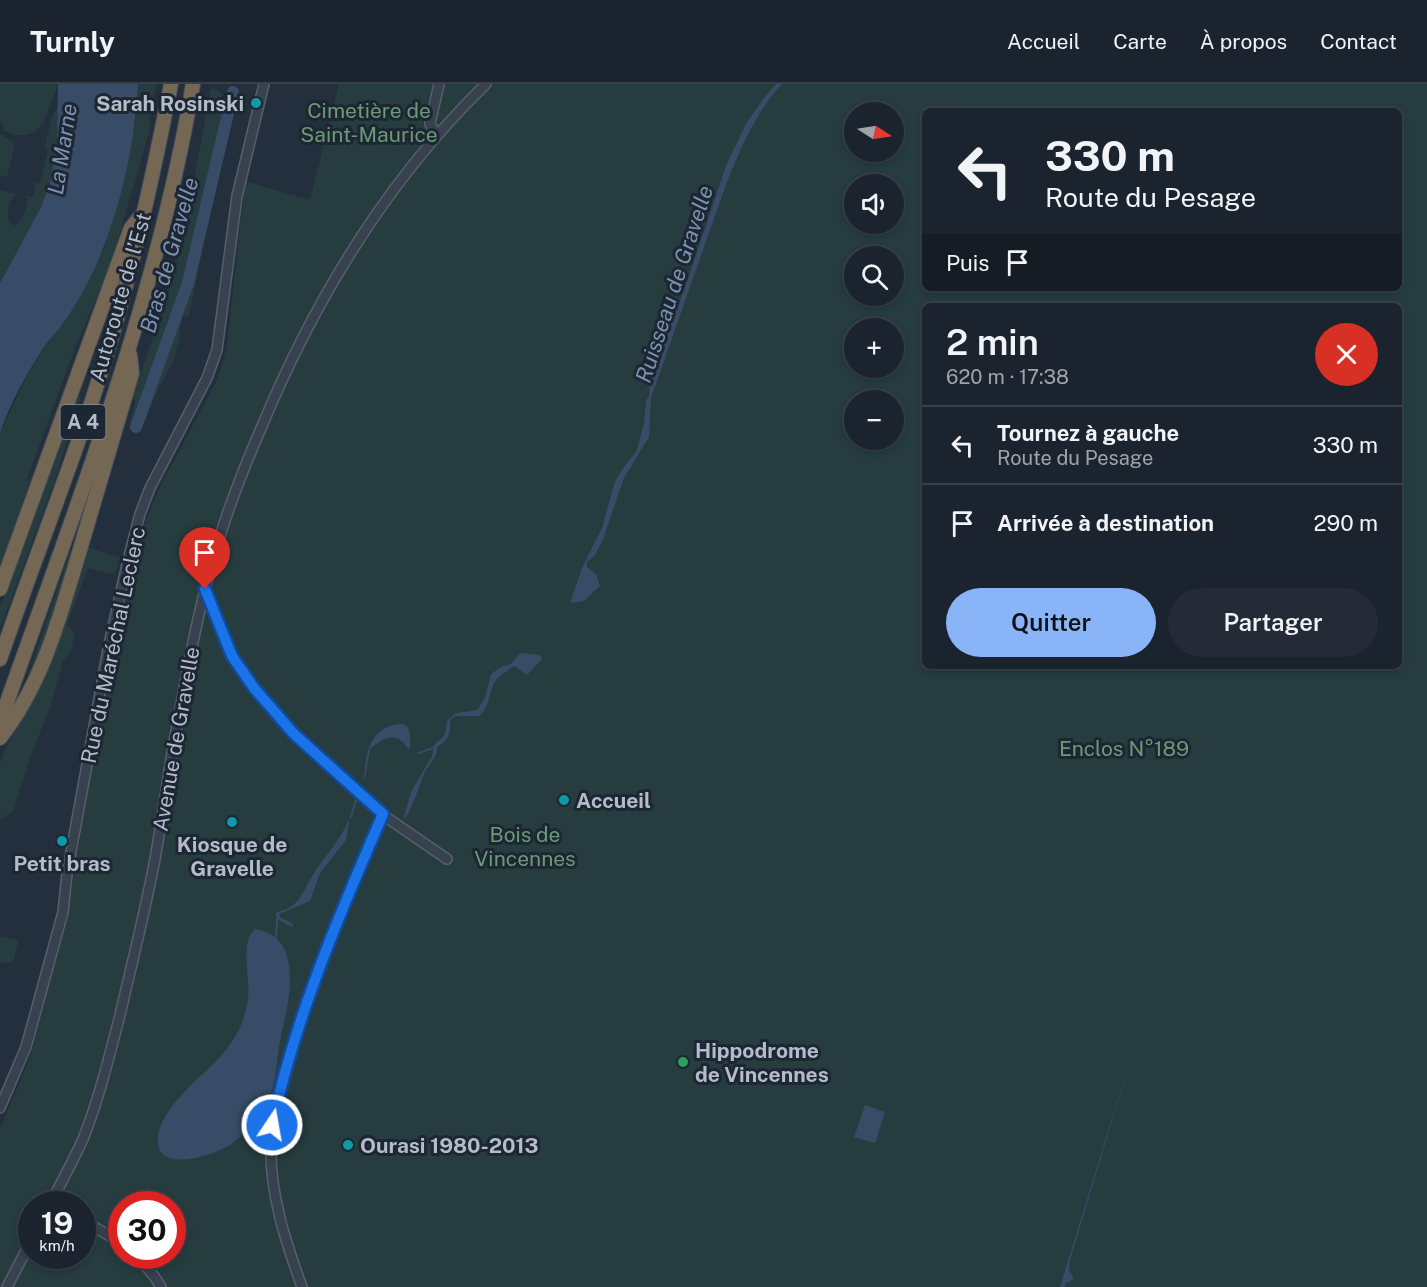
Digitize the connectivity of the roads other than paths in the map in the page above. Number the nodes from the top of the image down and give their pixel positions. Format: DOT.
graph roads {
  1 [pos="171,84"];
  2 [pos="193,84"];
  3 [pos="264,84"];
  4 [pos="439,84"];
  5 [pos="486,84"];
  6 [pos="437,135"];
  7 [pos="144,212"];
  8 [pos="129,350"];
  9 [pos="0,589"];
  10 [pos="205,589"];
  11 [pos="11,628"];
  12 [pos="0,641"];
  13 [pos="0,659"];
  14 [pos="0,722"];
  15 [pos="0,738"];
  16 [pos="383,814"];
  17 [pos="447,859"];
  18 [pos="0,1108"];
  19 [pos="56,1191"];
  20 [pos="18,1266"];
  21 [pos="148,1269"];
  22 [pos="7,1287"];
  23 [pos="161,1287"];
  24 [pos="302,1287"];
  1 -- 7 [label="highway, Autoroute de l’Est / A 4"];
  2 -- 8 [label="highway, Autoroute de l’Est / A 4"];
  3 -- 18 [label="street, Rue du Maréchal Leclerc"];
  4 -- 6 [label="street"];
  5 -- 6 [label="street, Avenue de Gravelle"];
  6 -- 10 [label="street, Avenue de Gravelle"];
  7 -- 9 [label="highway"];
  7 -- 11 [label="highway, Autoroute de l’Est / A 4"];
  8 -- 14 [label="highway, Autoroute de l’Est / A 4"];
  8 -- 15 [label="highway"];
  10 -- 16 [label="street"];
  10 -- 19 [label="street, Avenue de Gravelle"];
  11 -- 12 [label="highway"];
  11 -- 13 [label="highway, Autoroute de l’Est / A 4"];
  16 -- 17 [label="street"];
  16 -- 24 [label="street"];
  20 -- 22 [label="street"];
  21 -- 23 [label="street"];
}
